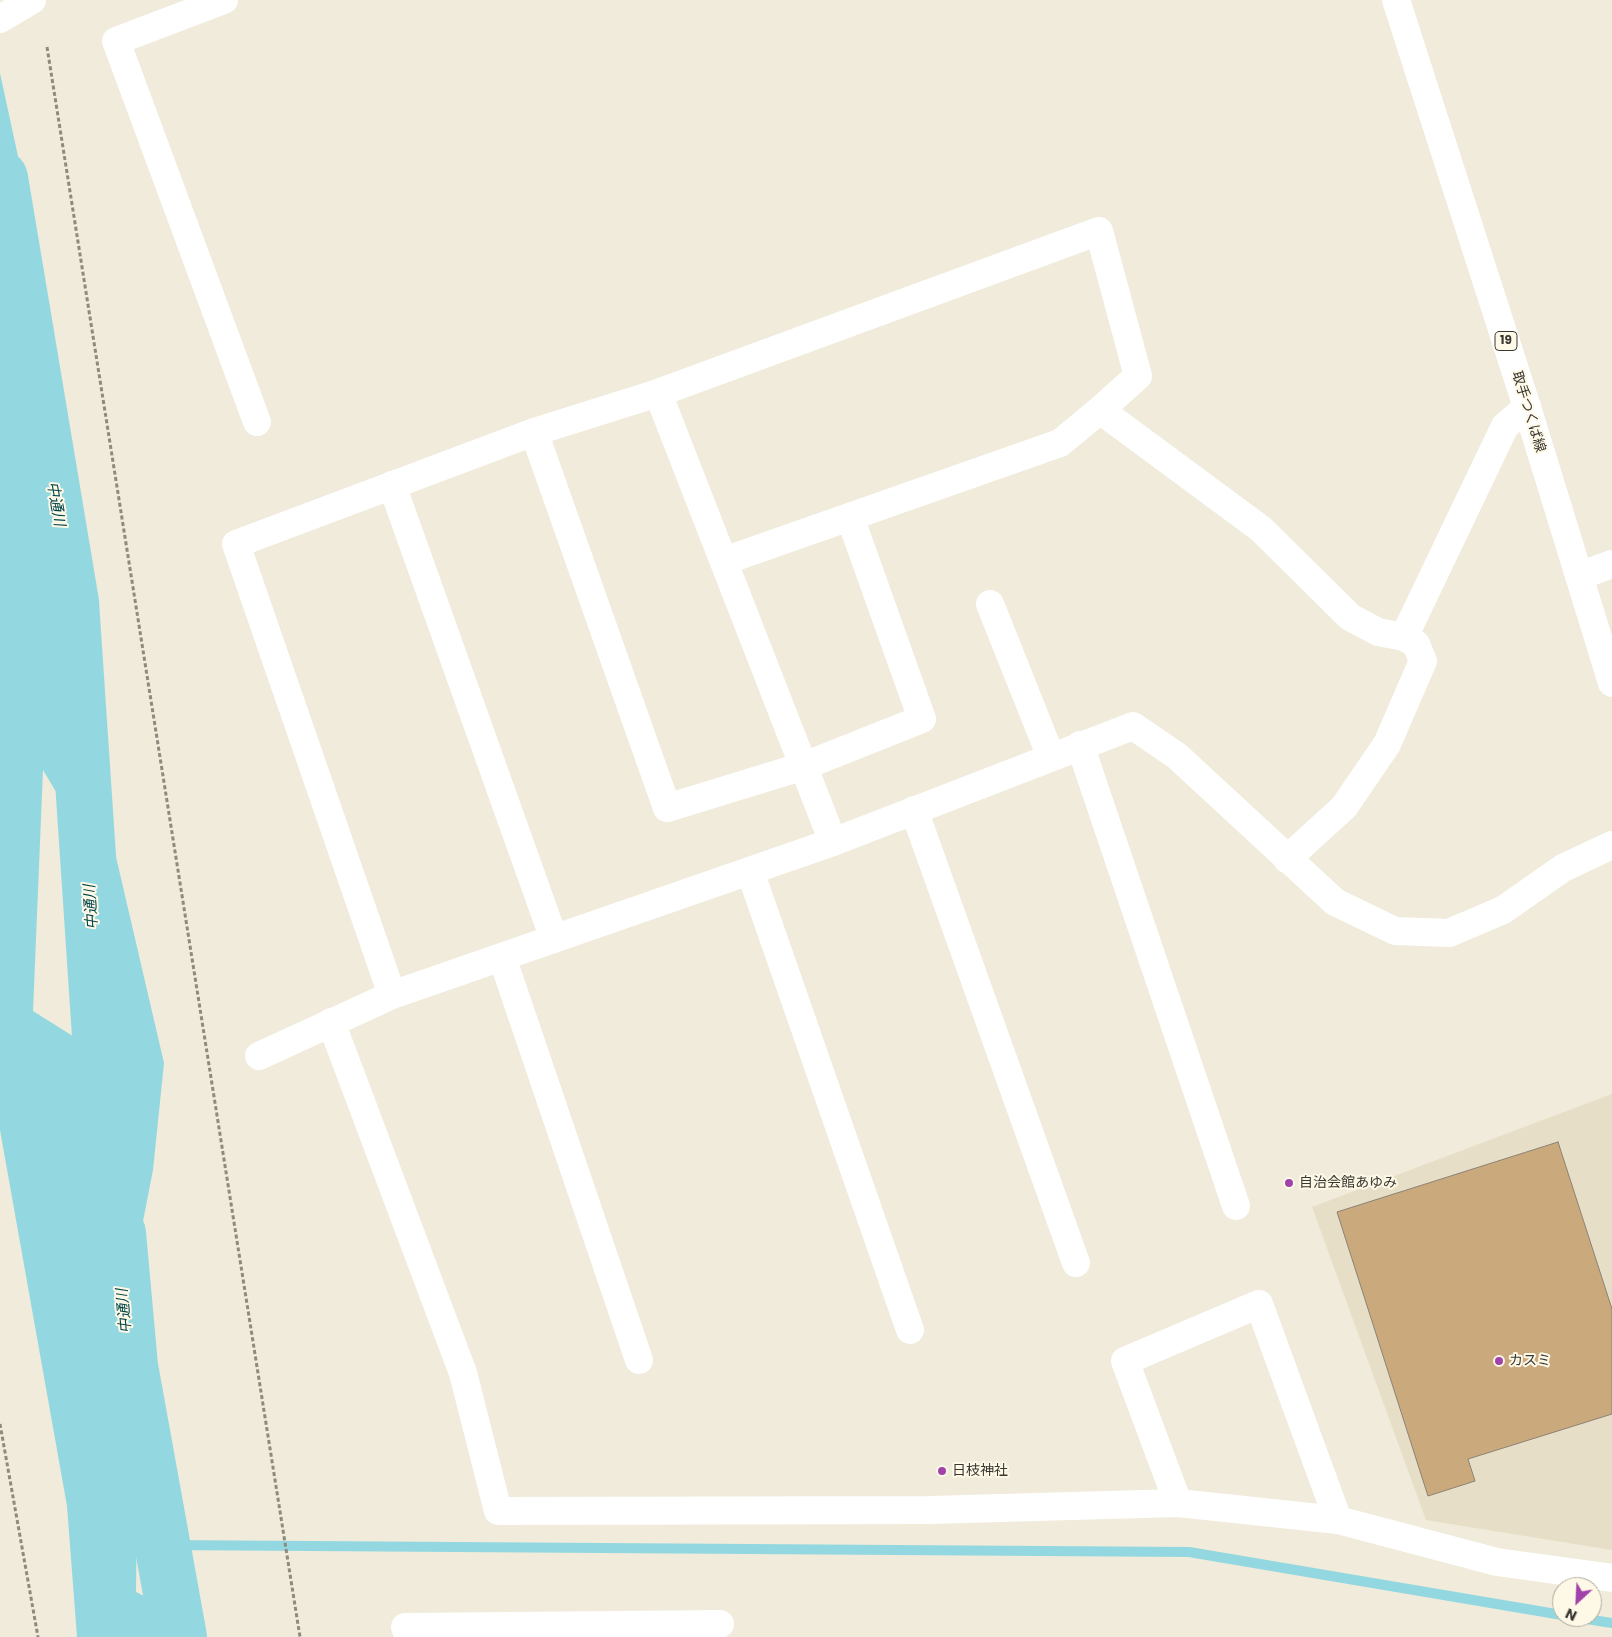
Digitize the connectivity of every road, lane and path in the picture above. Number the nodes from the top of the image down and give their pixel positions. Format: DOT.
graph roads {
  1 [pos="224,0"];
  2 [pos="1396,0"];
  3 [pos="46,47"];
  4 [pos="658,393"];
  5 [pos="1527,407"];
  6 [pos="1100,410"];
  7 [pos="258,422"];
  8 [pos="534,432"];
  9 [pos="392,485"];
  10 [pos="850,516"];
  11 [pos="724,562"];
  12 [pos="1612,564"];
  13 [pos="1579,576"];
  14 [pos="990,604"];
  15 [pos="1404,637"];
  16 [pos="1612,683"];
  17 [pos="1080,745"];
  18 [pos="1051,756"];
  19 [pos="804,766"];
  20 [pos="914,810"];
  21 [pos="833,842"];
  22 [pos="1612,845"];
  23 [pos="1287,859"];
  24 [pos="750,871"];
  25 [pos="554,939"];
  26 [pos="502,957"];
  27 [pos="392,995"];
  28 [pos="331,1022"];
  29 [pos="259,1056"];
  30 [pos="1236,1206"];
  31 [pos="1076,1263"];
  32 [pos="910,1330"];
  33 [pos="639,1360"];
  34 [pos="0,1424"];
  35 [pos="1178,1503"];
  36 [pos="1338,1520"];
  37 [pos="1612,1578"];
  38 [pos="720,1624"];
  39 [pos="597,1631"];
  40 [pos="38,1637"];
  41 [pos="300,1637"];
  42 [pos="409,1637"];
  1 -- 7 [label="street"];
  2 -- 5 [label="street, 取手つくば線 / 19"];
  3 -- 41 [label="path"];
  4 -- 6 [label="street"];
  4 -- 8 [label="street"];
  4 -- 11 [label="street"];
  5 -- 13 [label="street, 取手つくば線 / 19"];
  5 -- 15 [label="street"];
  6 -- 10 [label="street"];
  6 -- 15 [label="street"];
  8 -- 9 [label="street"];
  8 -- 19 [label="street"];
  9 -- 25 [label="street"];
  9 -- 27 [label="street"];
  10 -- 11 [label="street"];
  10 -- 19 [label="street"];
  11 -- 19 [label="street"];
  12 -- 13 [label="street"];
  13 -- 16 [label="street, 取手つくば線 / 19"];
  14 -- 18 [label="street"];
  15 -- 23 [label="street"];
  17 -- 18 [label="street"];
  17 -- 23 [label="street"];
  17 -- 30 [label="street"];
  18 -- 20 [label="street"];
  19 -- 21 [label="street"];
  20 -- 21 [label="street"];
  20 -- 31 [label="street"];
  21 -- 24 [label="street"];
  22 -- 23 [label="street"];
  24 -- 25 [label="street"];
  24 -- 32 [label="street"];
  25 -- 26 [label="street"];
  26 -- 27 [label="street"];
  26 -- 33 [label="street"];
  27 -- 28 [label="street"];
  28 -- 29 [label="street"];
  28 -- 35 [label="street"];
  34 -- 40 [label="path"];
  35 -- 36 [label="street"];
  35 -- 36 [label="street"];
  36 -- 37 [label="street"];
  38 -- 39 [label="street"];
  39 -- 42 [label="street"];
}
